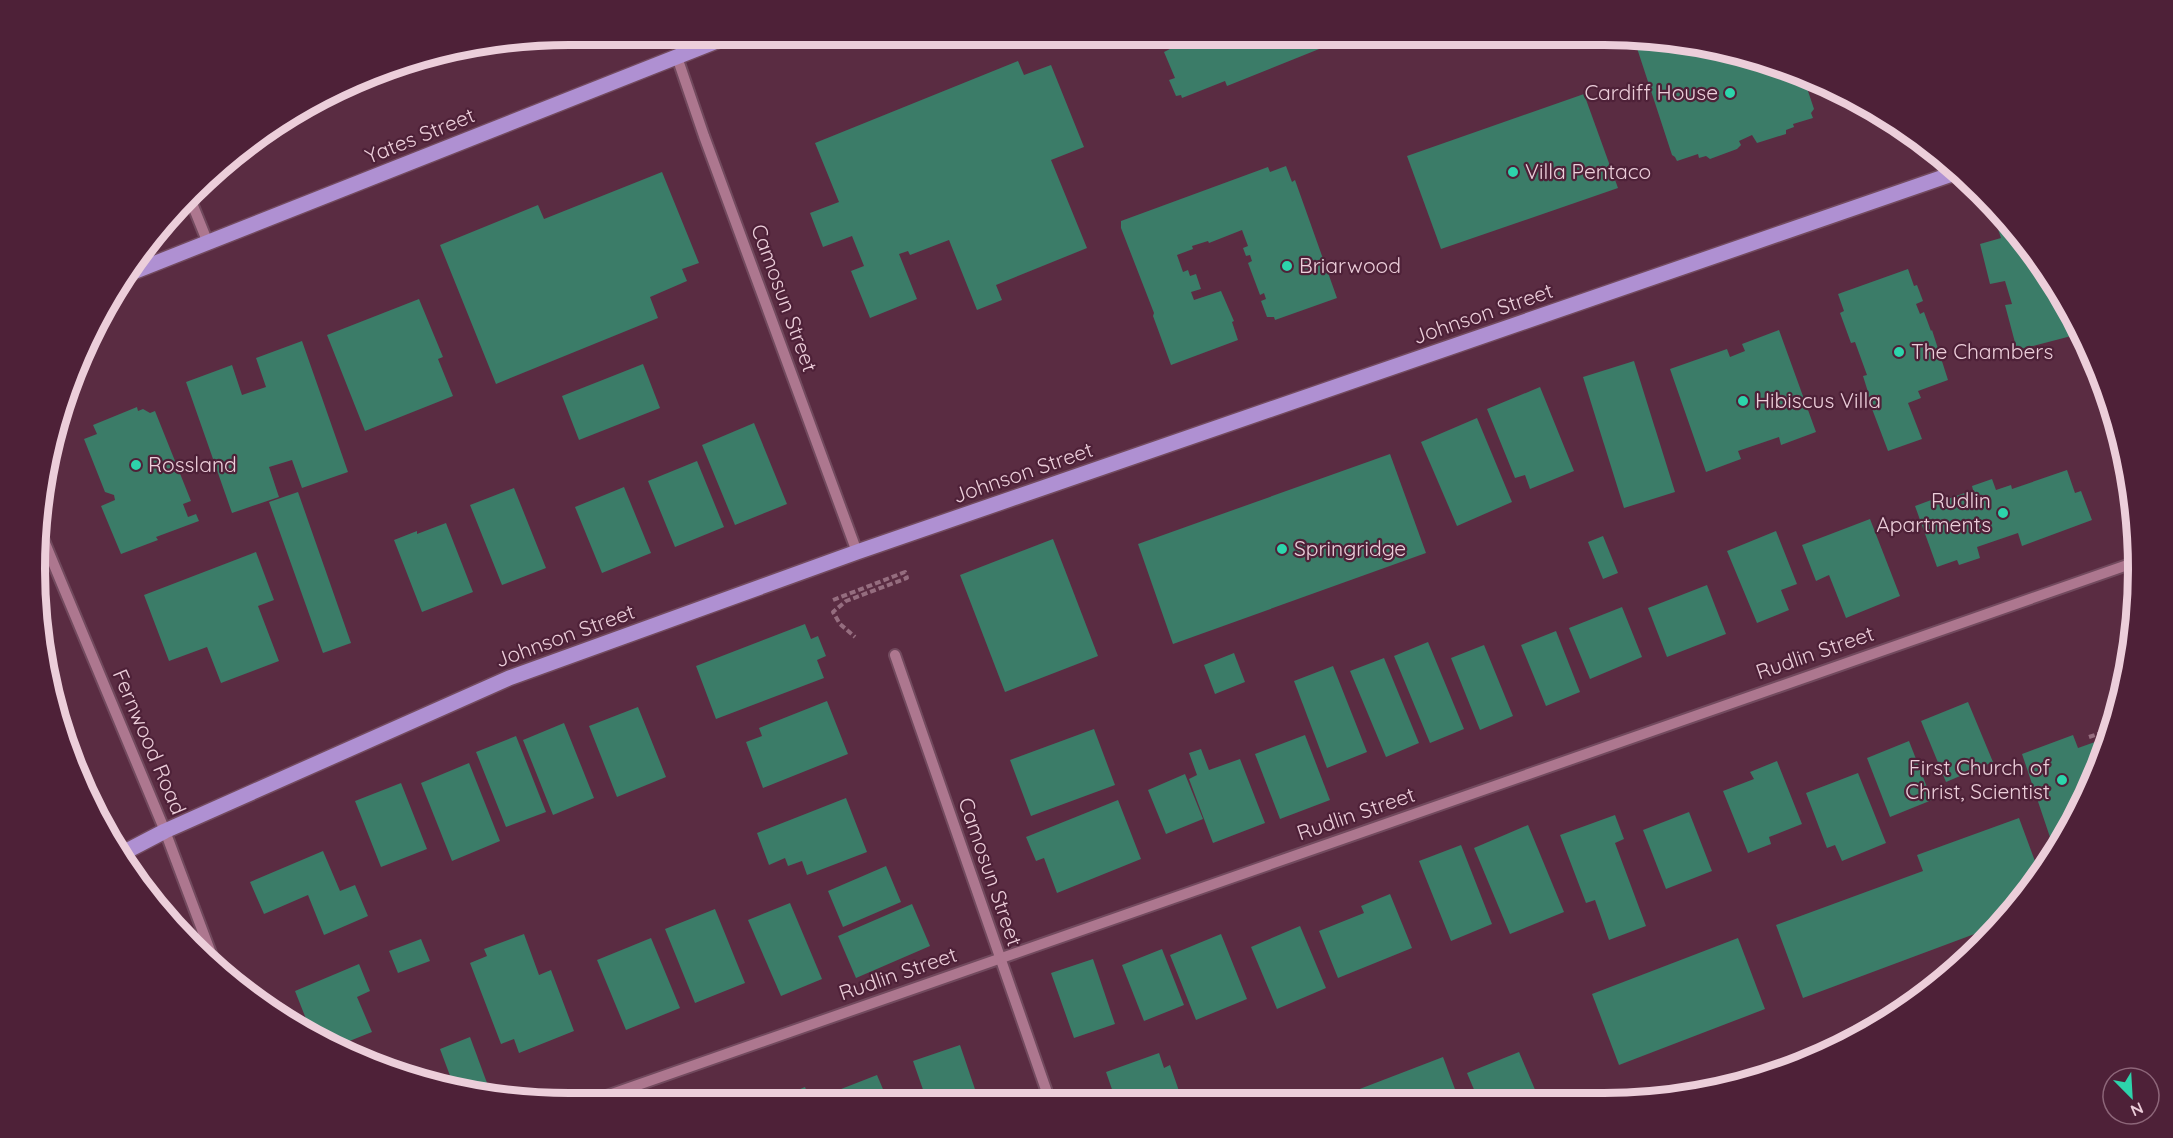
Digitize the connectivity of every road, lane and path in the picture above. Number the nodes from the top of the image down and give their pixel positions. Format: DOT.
graph roads {
  1 [pos="707,45"];
  2 [pos="677,57"];
  3 [pos="1949,175"];
  4 [pos="192,204"];
  5 [pos="208,243"];
  6 [pos="139,270"];
  7 [pos="46,545"];
  8 [pos="857,552"];
  9 [pos="2128,565"];
  10 [pos="833,600"];
  11 [pos="855,637"];
  12 [pos="895,655"];
  13 [pos="2101,733"];
  14 [pos="2088,737"];
  15 [pos="165,831"];
  16 [pos="127,851"];
  17 [pos="210,951"];
  18 [pos="999,960"];
  19 [pos="615,1093"];
  20 [pos="1047,1093"];
  1 -- 2 [label="main road, Yates Street"];
  2 -- 5 [label="main road, Yates Street"];
  2 -- 8 [label="street, Camosun Street"];
  3 -- 8 [label="main road, Johnson Street"];
  4 -- 5 [label="street"];
  5 -- 6 [label="main road, Yates Street"];
  7 -- 15 [label="street, Fernwood Road"];
  8 -- 15 [label="main road, Johnson Street"];
  9 -- 18 [label="street, Rudlin Street"];
  10 -- 11 [label="path"];
  12 -- 18 [label="street, Camosun Street"];
  13 -- 14 [label="path"];
  15 -- 16 [label="main road, Johnson Street"];
  15 -- 17 [label="street, Fernwood Road"];
  18 -- 19 [label="street, Rudlin Street"];
  18 -- 20 [label="street, Camosun Street"];
}
